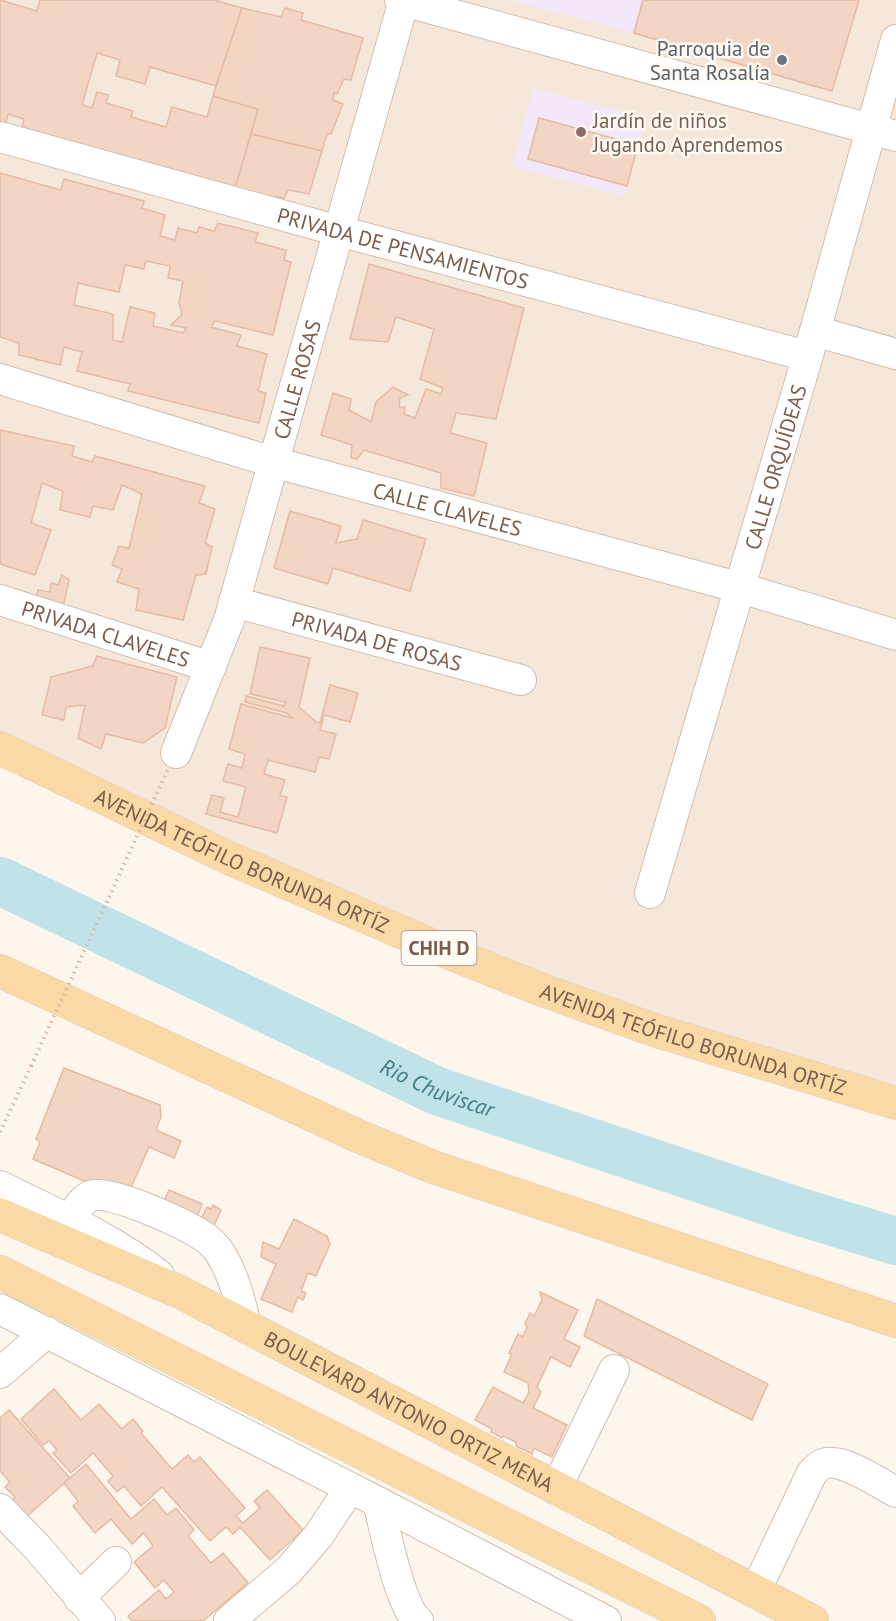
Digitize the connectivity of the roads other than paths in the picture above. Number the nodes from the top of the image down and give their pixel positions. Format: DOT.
graph roads {
  1 [pos="402,0"];
  2 [pos="896,40"];
  3 [pos="883,133"];
  4 [pos="0,137"];
  5 [pos="339,231"];
  6 [pos="811,344"];
  7 [pos="896,354"];
  8 [pos="0,379"];
  9 [pos="273,462"];
  10 [pos="741,588"];
  11 [pos="0,600"];
  12 [pos="234,602"];
  13 [pos="896,635"];
  14 [pos="211,668"];
  15 [pos="521,680"];
  16 [pos="0,748"];
  17 [pos="172,760"];
  18 [pos="650,892"];
  19 [pos="0,971"];
  20 [pos="896,1102"];
  21 [pos="0,1186"];
  22 [pos="0,1215"];
  23 [pos="69,1221"];
  24 [pos="0,1272"];
  25 [pos="180,1292"];
  26 [pos="0,1309"];
  27 [pos="896,1321"];
  28 [pos="247,1328"];
  29 [pos="47,1332"];
  30 [pos="614,1371"];
  31 [pos="0,1373"];
  32 [pos="350,1488"];
  33 [pos="556,1489"];
  34 [pos="896,1492"];
  35 [pos="378,1502"];
  36 [pos="0,1509"];
  37 [pos="116,1562"];
  38 [pos="755,1592"];
  39 [pos="79,1598"];
  40 [pos="100,1621"];
  41 [pos="229,1621"];
  42 [pos="418,1621"];
  43 [pos="606,1621"];
  44 [pos="699,1621"];
  45 [pos="812,1621"];
  1 -- 3 [label="street"];
  1 -- 5 [label="street, CALLE ROSAS"];
  2 -- 3 [label="street, CALLE ORQUÍDEAS"];
  3 -- 6 [label="street, CALLE ORQUÍDEAS"];
  4 -- 5 [label="street, PRIVADA DE PENSAMIENTOS"];
  5 -- 6 [label="street, PRIVADA DE PENSAMIENTOS"];
  5 -- 9 [label="street, CALLE ROSAS"];
  6 -- 7 [label="street, PRIVADA DE PENSAMIENTOS"];
  6 -- 10 [label="street, CALLE ORQUÍDEAS"];
  8 -- 9 [label="street, CALLE CLAVELES"];
  9 -- 10 [label="street, CALLE CLAVELES"];
  9 -- 12 [label="street, CALLE ROSAS"];
  10 -- 13 [label="street, CALLE CLAVELES"];
  10 -- 18 [label="street, CALLE ORQUÍDEAS"];
  11 -- 14 [label="street, PRIVADA CLAVELES"];
  12 -- 14 [label="street, CALLE ROSAS"];
  12 -- 15 [label="street, PRIVADA DE ROSAS"];
  14 -- 17 [label="street, CALLE ROSAS"];
  16 -- 20 [label="main road, AVENIDA TEÓFILO BORUNDA ORTÍZ / CHIH D"];
  19 -- 27 [label="main road"];
  21 -- 23 [label="street"];
  22 -- 25 [label="main road, BOULEVARD ANTONIO ORTIZ MENA"];
  23 -- 25 [label="street"];
  23 -- 28 [label="street"];
  24 -- 44 [label="main road"];
  25 -- 28 [label="main road, BOULEVARD ANTONIO ORTIZ MENA"];
  26 -- 29 [label="street"];
  28 -- 33 [label="main road, BOULEVARD ANTONIO ORTIZ MENA"];
  29 -- 31 [label="street"];
  29 -- 32 [label="street"];
  30 -- 33 [label="street"];
  32 -- 35 [label="street"];
  32 -- 41 [label="street"];
  33 -- 38 [label="main road, BOULEVARD ANTONIO ORTIZ MENA"];
  34 -- 38 [label="street"];
  35 -- 42 [label="street"];
  35 -- 43 [label="street"];
  36 -- 39 [label="street"];
  37 -- 39 [label="street"];
  38 -- 45 [label="main road, BOULEVARD ANTONIO ORTIZ MENA"];
  39 -- 40 [label="street"];
}
